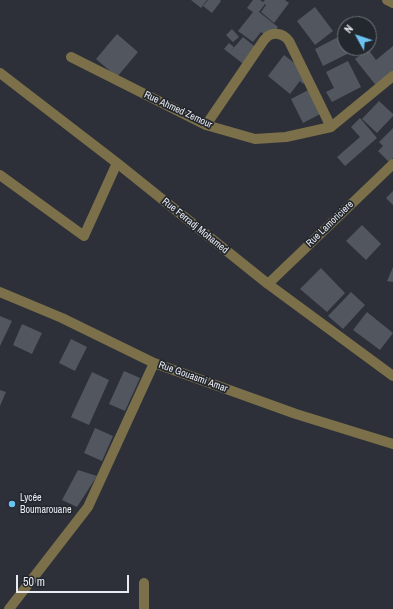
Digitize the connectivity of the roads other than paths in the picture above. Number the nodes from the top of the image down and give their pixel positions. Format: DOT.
graph roads {
  1 [pos="387,0"];
  2 [pos="393,4"];
  3 [pos="71,57"];
  4 [pos="0,73"];
  5 [pos="393,76"];
  6 [pos="206,125"];
  7 [pos="331,127"];
  8 [pos="117,163"];
  9 [pos="393,164"];
  10 [pos="0,175"];
  11 [pos="268,284"];
  12 [pos="0,292"];
  13 [pos="154,363"];
  14 [pos="393,376"];
  15 [pos="393,444"];
  16 [pos="144,583"];
  17 [pos="9,609"];
  18 [pos="144,609"];
  1 -- 2 [label="street"];
  3 -- 6 [label="street, Rue Ahmed Zemour"];
  4 -- 8 [label="street, Rue Ferradj Mohamed"];
  5 -- 7 [label="street, Rue Ahmed Zemour"];
  6 -- 7 [label="street, Rue Ahmed Zemour"];
  6 -- 7 [label="street"];
  8 -- 10 [label="street"];
  8 -- 11 [label="street, Rue Ferradj Mohamed"];
  9 -- 11 [label="street, Rue Lamoriciere"];
  11 -- 14 [label="street, Rue Ferradj Mohamed"];
  12 -- 13 [label="street, Rue Gouasmi Amar"];
  13 -- 15 [label="street, Rue Gouasmi Amar"];
  13 -- 17 [label="street"];
  16 -- 18 [label="street"];
}
